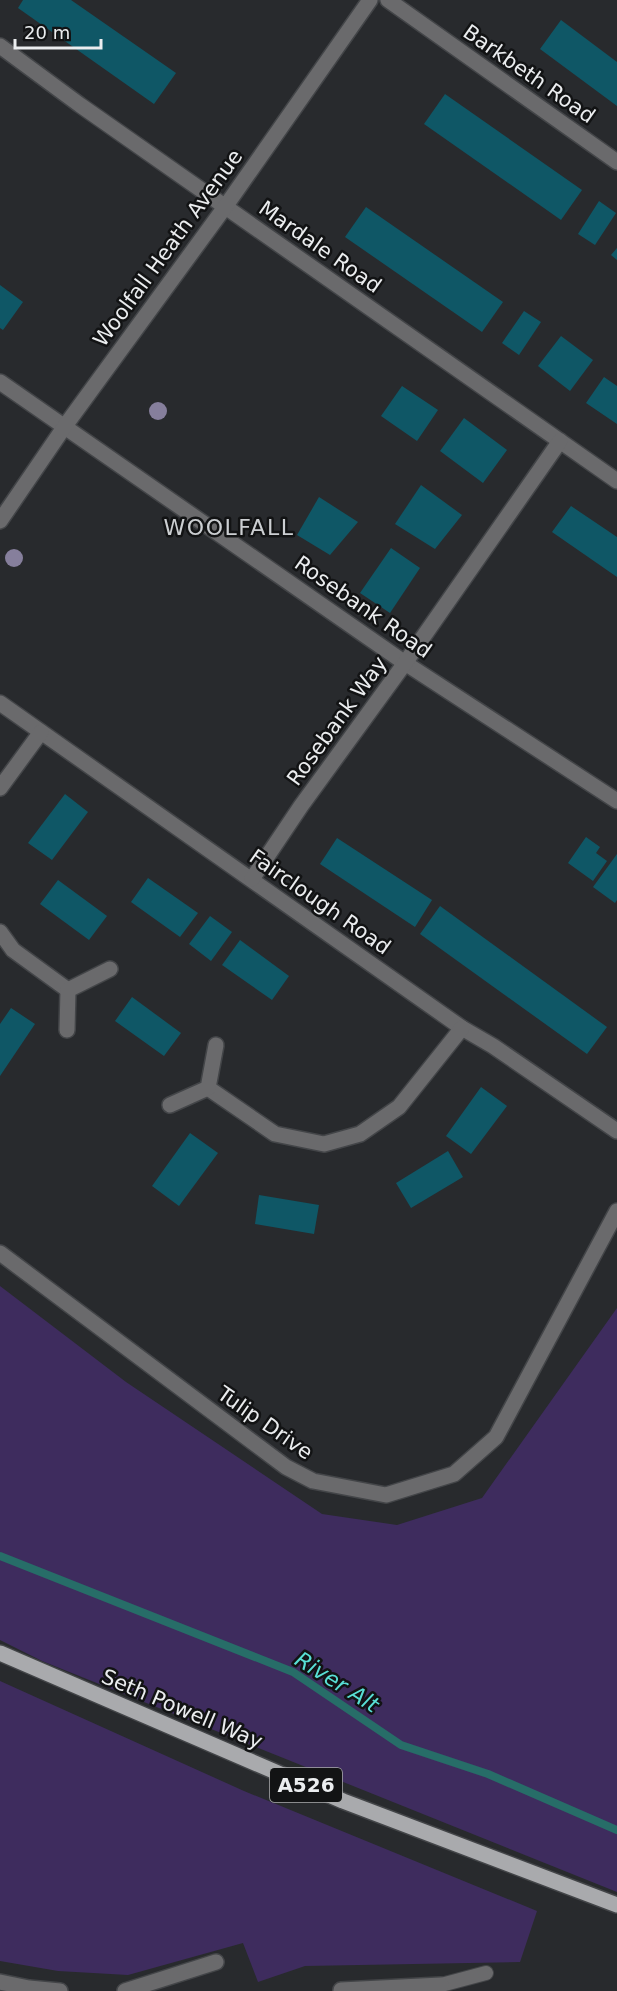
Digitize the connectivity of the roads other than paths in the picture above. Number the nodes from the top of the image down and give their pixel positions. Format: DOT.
graph roads {
  1 [pos="370,0"];
  2 [pos="388,0"];
  3 [pos="0,46"];
  4 [pos="617,162"];
  5 [pos="225,207"];
  6 [pos="0,382"];
  7 [pos="65,426"];
  8 [pos="560,441"];
  9 [pos="617,481"];
  10 [pos="0,520"];
  11 [pos="405,663"];
  12 [pos="0,703"];
  13 [pos="41,732"];
  14 [pos="0,788"];
  15 [pos="617,801"];
  16 [pos="252,879"];
  17 [pos="0,932"];
  18 [pos="110,969"];
  19 [pos="68,990"];
  20 [pos="462,1028"];
  21 [pos="67,1030"];
  22 [pos="216,1045"];
  23 [pos="208,1088"];
  24 [pos="170,1105"];
  25 [pos="617,1131"];
  26 [pos="617,1211"];
  27 [pos="0,1254"];
  28 [pos="0,1653"];
  29 [pos="617,1905"];
  30 [pos="216,1962"];
  31 [pos="486,1972"];
  32 [pos="0,1982"];
  33 [pos="441,1985"];
  34 [pos="341,1990"];
  35 [pos="382,1990"];
  36 [pos="60,1991"];
  37 [pos="125,1991"];
  1 -- 5 [label="street, Woolfall Heath Avenue"];
  2 -- 4 [label="street, Barkbeth Road"];
  3 -- 5 [label="street, Mardale Road"];
  5 -- 7 [label="street, Woolfall Heath Avenue"];
  5 -- 8 [label="street, Mardale Road"];
  6 -- 7 [label="street, Rosebank Road"];
  7 -- 10 [label="street, Woolfall Heath Avenue"];
  7 -- 11 [label="street, Rosebank Road"];
  8 -- 9 [label="street, Mardale Road"];
  8 -- 11 [label="street, Rosebank Way"];
  11 -- 15 [label="street, Rosebank Road"];
  11 -- 16 [label="street, Rosebank Way"];
  12 -- 13 [label="street, Fairclough Road"];
  13 -- 14 [label="street"];
  13 -- 16 [label="street, Fairclough Road"];
  16 -- 20 [label="street, Fairclough Road"];
  17 -- 19 [label="street"];
  18 -- 19 [label="street"];
  19 -- 21 [label="street"];
  20 -- 23 [label="street"];
  20 -- 25 [label="street, Fairclough Road"];
  22 -- 23 [label="street"];
  23 -- 24 [label="street"];
  26 -- 27 [label="street, Tulip Drive"];
  28 -- 29 [label="main road, Seth Powell Way / A526"];
  30 -- 37 [label="street"];
  31 -- 33 [label="lane"];
  32 -- 36 [label="street"];
  33 -- 35 [label="street"];
  34 -- 35 [label="street"];
}
